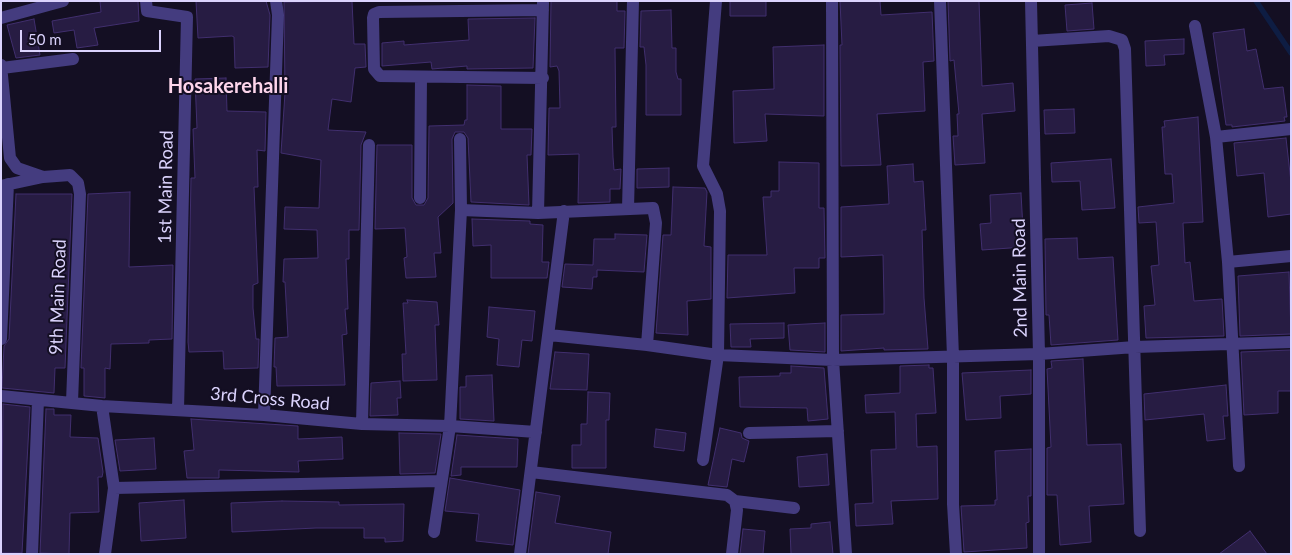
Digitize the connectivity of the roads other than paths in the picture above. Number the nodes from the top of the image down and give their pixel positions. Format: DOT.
graph roads {
  1 [pos="63,1"];
  2 [pos="146,1"];
  3 [pos="276,1"];
  4 [pos="633,1"];
  5 [pos="716,1"];
  6 [pos="832,1"];
  7 [pos="940,1"];
  8 [pos="1030,1"];
  9 [pos="415,6"];
  10 [pos="543,6"];
  11 [pos="1,18"];
  12 [pos="1194,26"];
  13 [pos="1032,41"];
  14 [pos="73,59"];
  15 [pos="2,73"];
  16 [pos="421,78"];
  17 [pos="543,78"];
  18 [pos="1291,129"];
  19 [pos="1216,137"];
  20 [pos="460,139"];
  21 [pos="370,145"];
  22 [pos="43,177"];
  23 [pos="4,185"];
  24 [pos="420,198"];
  25 [pos="628,209"];
  26 [pos="461,210"];
  27 [pos="564,211"];
  28 [pos="538,213"];
  29 [pos="1291,256"];
  30 [pos="1228,262"];
  31 [pos="549,336"];
  32 [pos="1,339"];
  33 [pos="1291,342"];
  34 [pos="1232,344"];
  35 [pos="647,345"];
  36 [pos="1136,346"];
  37 [pos="1040,354"];
  38 [pos="718,355"];
  39 [pos="953,357"];
  40 [pos="833,360"];
  41 [pos="1,396"];
  42 [pos="38,400"];
  43 [pos="72,402"];
  44 [pos="102,406"];
  45 [pos="178,410"];
  46 [pos="264,415"];
  47 [pos="362,424"];
  48 [pos="450,426"];
  49 [pos="838,431"];
  50 [pos="536,432"];
  51 [pos="749,433"];
  52 [pos="703,460"];
  53 [pos="1240,466"];
  54 [pos="531,472"];
  55 [pos="440,481"];
  56 [pos="114,488"];
  57 [pos="735,501"];
  58 [pos="794,508"];
  59 [pos="1140,531"];
  60 [pos="434,532"];
  61 [pos="32,554"];
  62 [pos="106,554"];
  63 [pos="520,554"];
  64 [pos="732,554"];
  65 [pos="846,554"];
  66 [pos="956,554"];
  67 [pos="1038,554"];
  1 -- 11 [label="street"];
  2 -- 45 [label="street, 1st Main Road"];
  3 -- 46 [label="street"];
  4 -- 25 [label="street"];
  5 -- 38 [label="street"];
  6 -- 40 [label="street"];
  7 -- 39 [label="street"];
  8 -- 13 [label="street, 2nd Main Road"];
  9 -- 10 [label="street"];
  9 -- 16 [label="street"];
  10 -- 17 [label="street"];
  12 -- 19 [label="street"];
  13 -- 36 [label="street"];
  13 -- 37 [label="street, 2nd Main Road"];
  14 -- 15 [label="street"];
  15 -- 22 [label="street"];
  16 -- 17 [label="street"];
  16 -- 24 [label="street"];
  17 -- 28 [label="street"];
  18 -- 19 [label="street"];
  19 -- 30 [label="street"];
  20 -- 26 [label="street"];
  21 -- 47 [label="street"];
  22 -- 23 [label="street"];
  22 -- 43 [label="street, 9th Main Road"];
  23 -- 32 [label="street"];
  25 -- 27 [label="street"];
  25 -- 35 [label="street"];
  26 -- 28 [label="street"];
  26 -- 48 [label="street"];
  27 -- 28 [label="street"];
  27 -- 31 [label="street"];
  29 -- 30 [label="street"];
  30 -- 34 [label="street"];
  31 -- 35 [label="street"];
  31 -- 50 [label="street"];
  33 -- 34 [label="street"];
  34 -- 36 [label="street"];
  34 -- 53 [label="street"];
  35 -- 38 [label="street"];
  36 -- 37 [label="street"];
  36 -- 59 [label="street"];
  37 -- 39 [label="street"];
  37 -- 67 [label="street, 2nd Main Road"];
  38 -- 40 [label="street"];
  38 -- 52 [label="street"];
  39 -- 40 [label="street"];
  39 -- 66 [label="street"];
  40 -- 49 [label="street"];
  41 -- 42 [label="street, 3rd Cross Road"];
  42 -- 43 [label="street, 3rd Cross Road"];
  42 -- 61 [label="street"];
  43 -- 44 [label="street, 3rd Cross Road"];
  44 -- 45 [label="street, 3rd Cross Road"];
  44 -- 56 [label="street"];
  45 -- 46 [label="street, 3rd Cross Road"];
  46 -- 47 [label="street, 3rd Cross Road"];
  47 -- 48 [label="street, 3rd Cross Road"];
  48 -- 50 [label="street, 3rd Cross Road"];
  48 -- 55 [label="street"];
  49 -- 51 [label="street"];
  49 -- 65 [label="street"];
  50 -- 54 [label="street"];
  54 -- 57 [label="street"];
  54 -- 63 [label="street"];
  55 -- 56 [label="street"];
  55 -- 60 [label="street"];
  56 -- 62 [label="street"];
  57 -- 58 [label="street"];
  57 -- 64 [label="street"];
}
